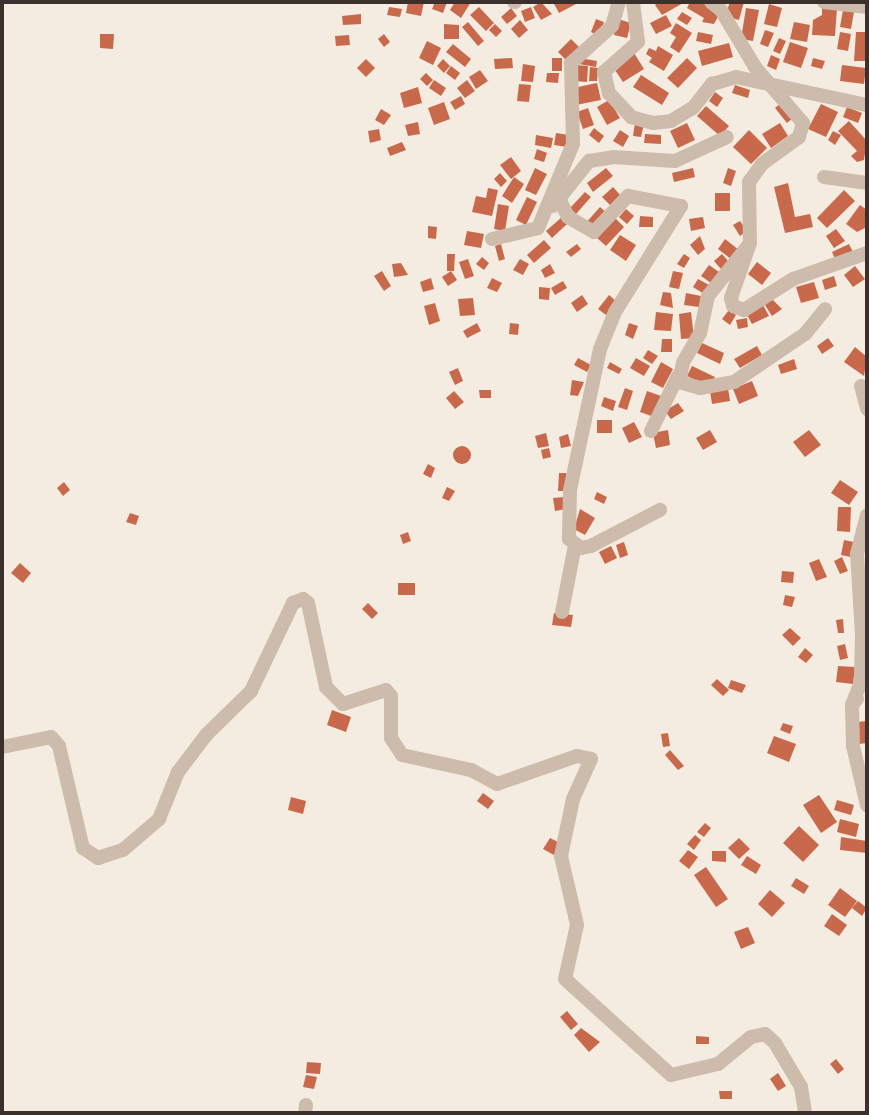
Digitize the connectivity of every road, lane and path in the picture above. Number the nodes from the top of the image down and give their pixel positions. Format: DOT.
graph roads {
  1 [pos="619,2"];
  2 [pos="633,2"];
  3 [pos="710,2"];
  4 [pos="824,2"];
  5 [pos="867,7"];
  6 [pos="770,86"];
  7 [pos="867,105"];
  8 [pos="727,137"];
  9 [pos="824,177"];
  10 [pos="867,183"];
  11 [pos="560,200"];
  12 [pos="545,214"];
  13 [pos="492,239"];
  14 [pos="750,243"];
  15 [pos="867,253"];
  16 [pos="825,309"];
  17 [pos="678,376"];
  18 [pos="861,386"];
  19 [pos="867,409"];
  20 [pos="651,431"];
  21 [pos="660,510"];
  22 [pos="867,515"];
  23 [pos="575,545"];
  24 [pos="562,612"];
  25 [pos="867,683"];
  26 [pos="852,705"];
  27 [pos="2,747"];
  28 [pos="867,801"];
  29 [pos="805,1113"];
  1 -- 12 [label="street"];
  2 -- 6 [label="street"];
  3 -- 6 [label="street"];
  4 -- 5 [label="street"];
  6 -- 7 [label="street"];
  6 -- 14 [label="street"];
  8 -- 11 [label="street"];
  9 -- 10 [label="street"];
  11 -- 12 [label="street"];
  11 -- 23 [label="street"];
  12 -- 13 [label="street"];
  14 -- 15 [label="street"];
  14 -- 17 [label="street"];
  16 -- 17 [label="street"];
  17 -- 20 [label="street"];
  18 -- 19 [label="street"];
  21 -- 23 [label="street"];
  22 -- 26 [label="street"];
  23 -- 24 [label="street"];
  25 -- 26 [label="street"];
  26 -- 28 [label="street"];
  27 -- 29 [label="street"];
}
